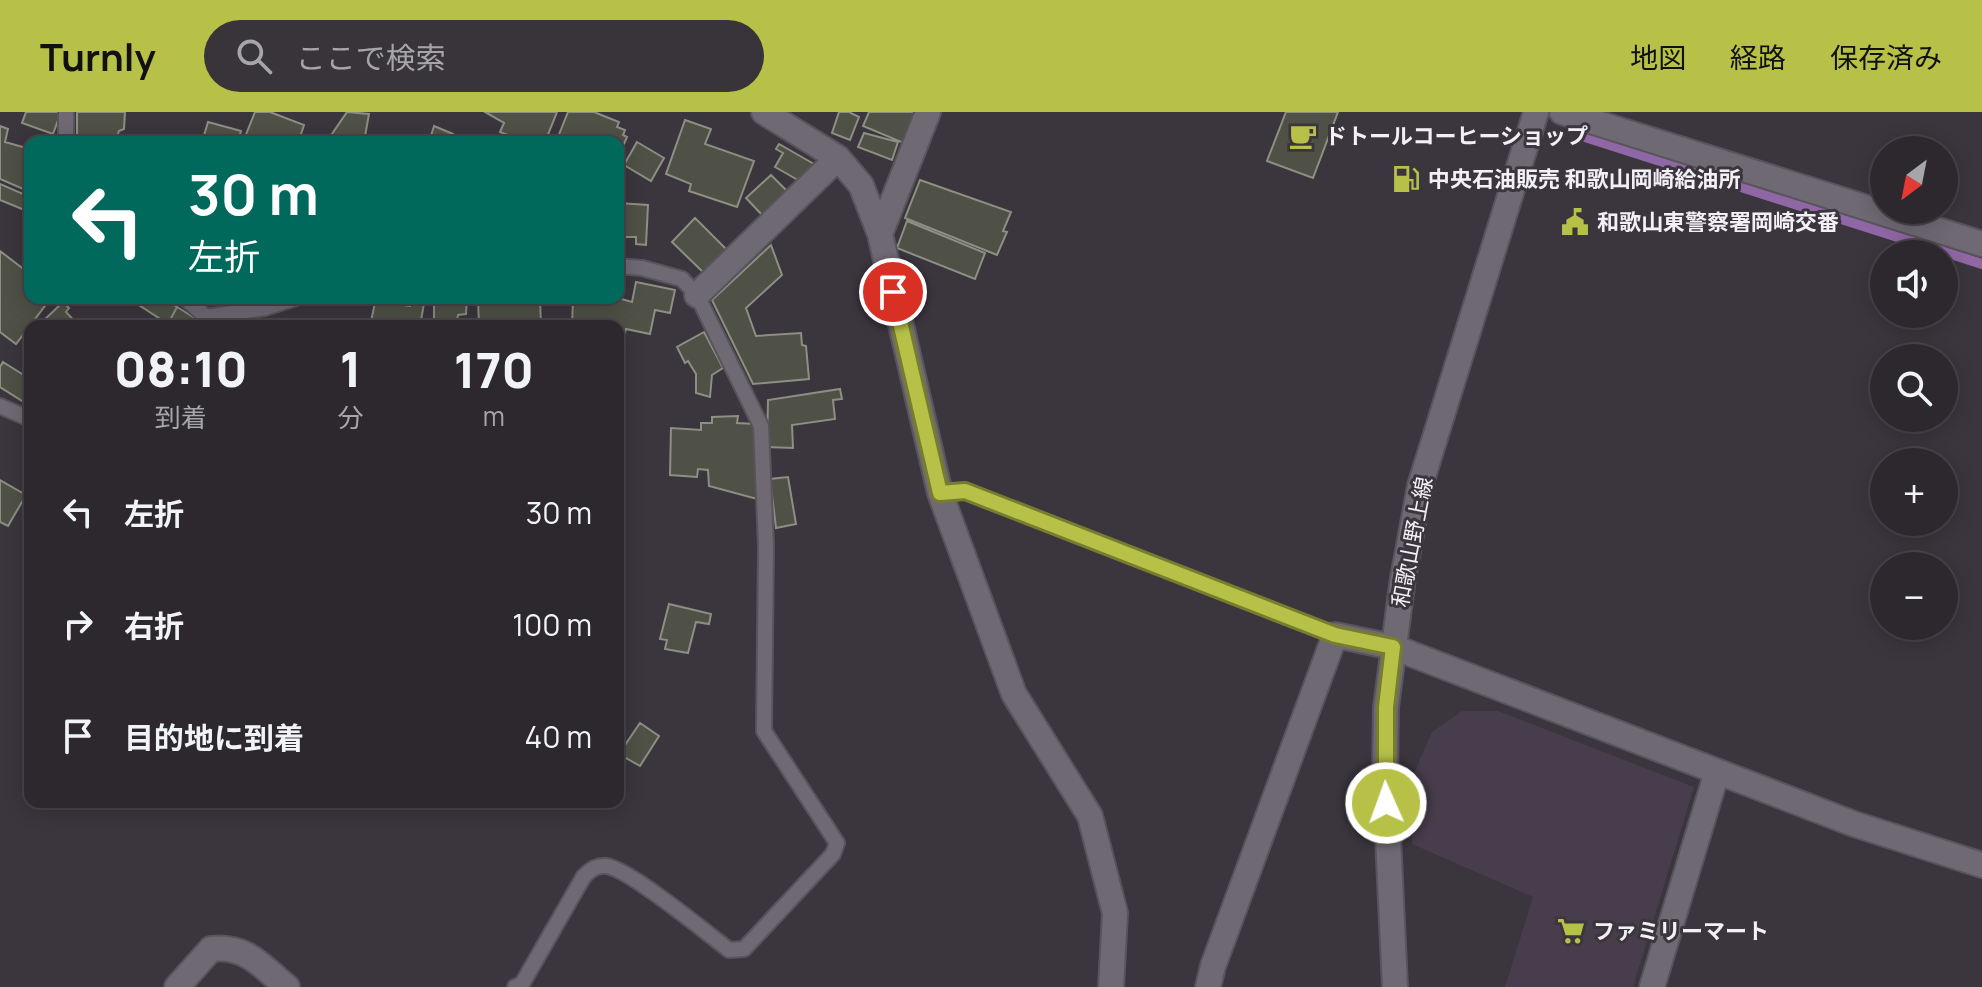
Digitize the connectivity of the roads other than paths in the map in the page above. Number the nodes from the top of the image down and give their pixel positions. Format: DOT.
graph roads {
  1 [pos="66,112"];
  2 [pos="764,112"];
  3 [pos="928,112"];
  4 [pos="1536,112"];
  5 [pos="1562,112"];
  6 [pos="66,136"];
  7 [pos="838,158"];
  8 [pos="880,234"];
  9 [pos="1982,244"];
  10 [pos="624,266"];
  11 [pos="697,295"];
  12 [pos="190,304"];
  13 [pos="277,304"];
  14 [pos="202,320"];
  15 [pos="213,320"];
  16 [pos="0,406"];
  17 [pos="24,416"];
  18 [pos="940,493"];
  19 [pos="1335,635"];
  20 [pos="1393,647"];
  21 [pos="1717,772"];
  22 [pos="1982,865"];
  23 [pos="177,987"];
  24 [pos="287,987"];
  25 [pos="515,987"];
  26 [pos="1111,987"];
  27 [pos="1208,987"];
  28 [pos="1395,987"];
  29 [pos="1652,987"];
  1 -- 6 [label="lane"];
  2 -- 7 [label="street"];
  3 -- 8 [label="street"];
  4 -- 20 [label="street, 和歌山野上線"];
  5 -- 9 [label="street"];
  7 -- 8 [label="street"];
  7 -- 11 [label="street"];
  8 -- 18 [label="street"];
  10 -- 11 [label="lane"];
  11 -- 25 [label="lane"];
  12 -- 14 [label="lane"];
  13 -- 15 [label="lane"];
  16 -- 17 [label="lane"];
  18 -- 19 [label="lane"];
  18 -- 26 [label="street"];
  19 -- 20 [label="street"];
  19 -- 27 [label="street"];
  20 -- 21 [label="street"];
  20 -- 28 [label="street, 和歌山野上線"];
  21 -- 22 [label="street"];
  21 -- 29 [label="street"];
  23 -- 24 [label="street"];
}
